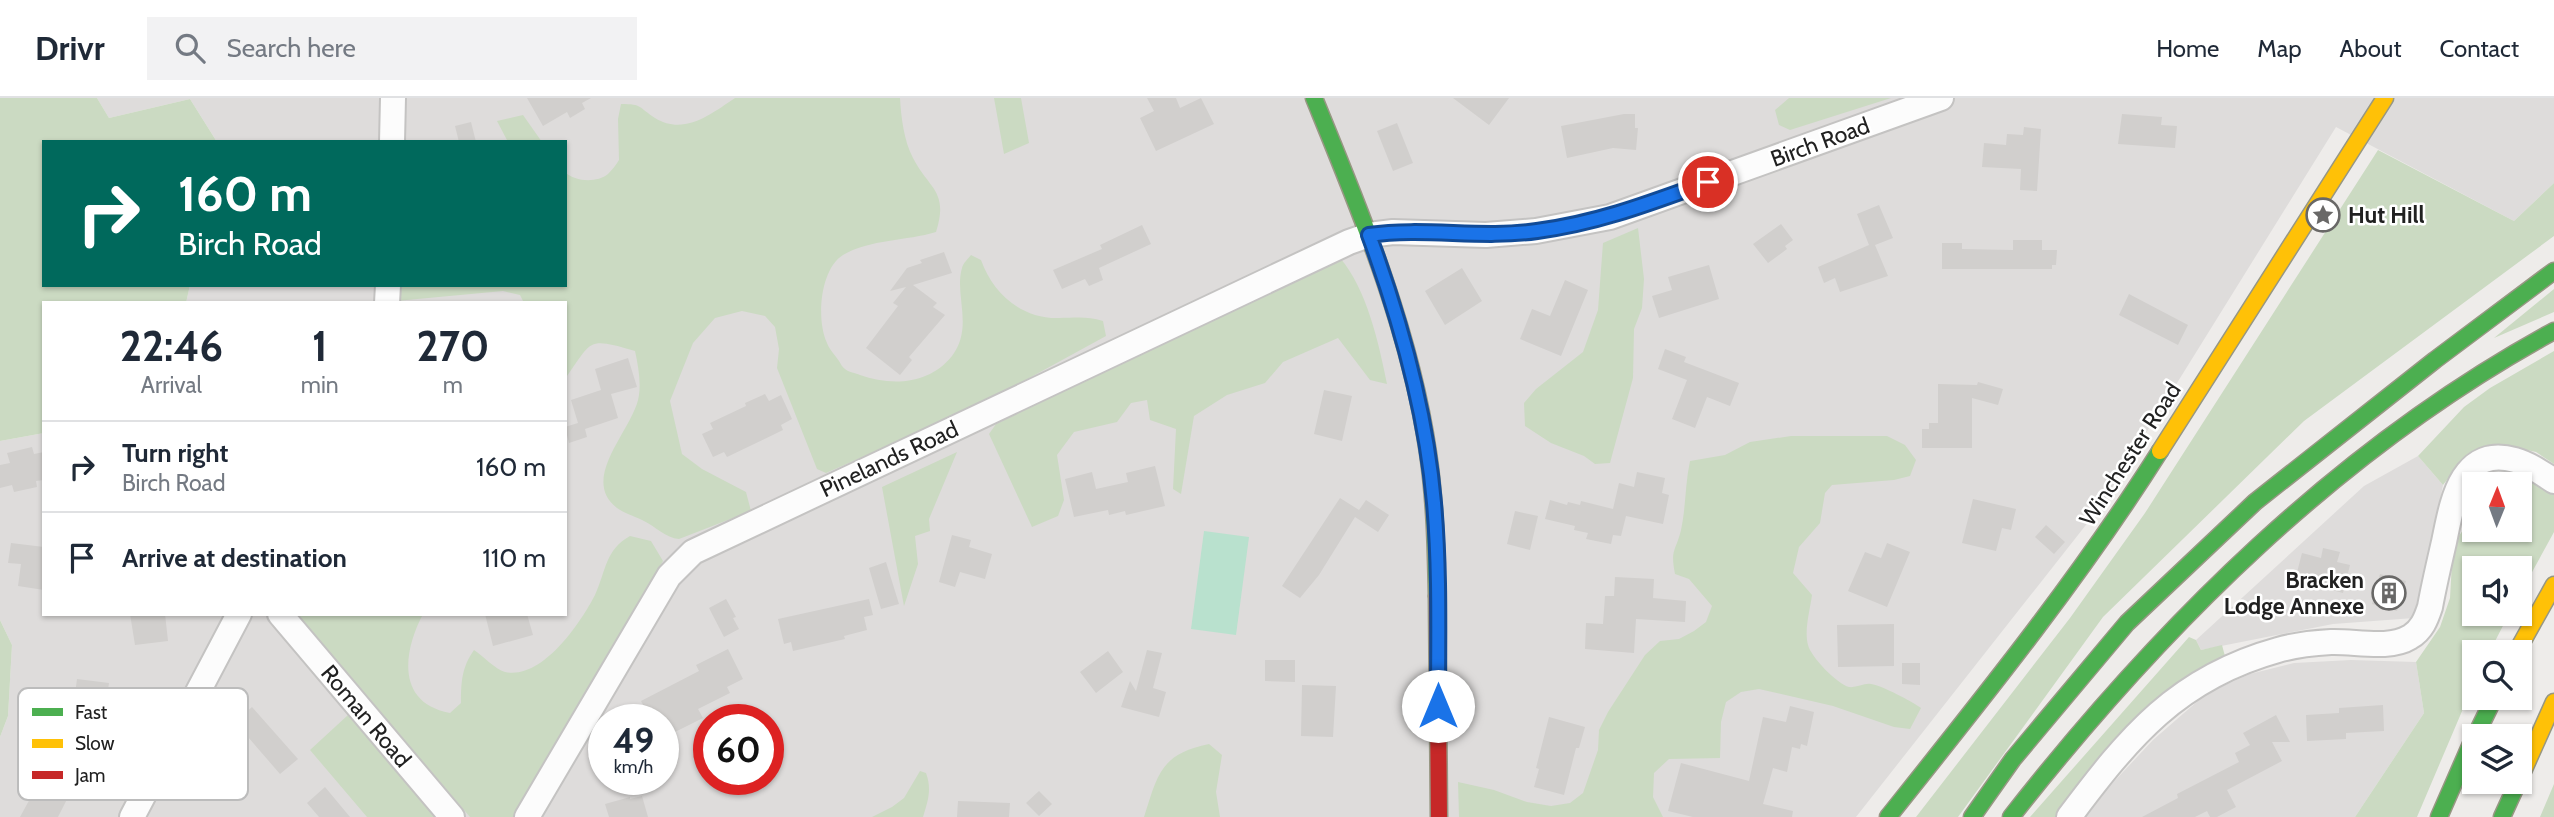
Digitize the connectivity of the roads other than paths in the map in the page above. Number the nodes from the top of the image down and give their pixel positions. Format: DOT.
graph roads {
  1 [pos="393,98"];
  2 [pos="1314,98"];
  3 [pos="1941,98"];
  4 [pos="2385,98"];
  5 [pos="392,140"];
  6 [pos="1369,235"];
  7 [pos="2554,271"];
  8 [pos="2554,331"];
  9 [pos="2554,481"];
  10 [pos="2554,585"];
  11 [pos="238,616"];
  12 [pos="282,616"];
  13 [pos="2523,640"];
  14 [pos="200,688"];
  15 [pos="2554,702"];
  16 [pos="2532,751"];
  17 [pos="2462,766"];
  18 [pos="2513,794"];
  19 [pos="141,800"];
  20 [pos="132,817"];
  21 [pos="452,817"];
  22 [pos="527,817"];
  23 [pos="1439,817"];
  24 [pos="1888,817"];
  25 [pos="1972,817"];
  26 [pos="2011,817"];
  27 [pos="2069,817"];
  28 [pos="2439,817"];
  29 [pos="2502,817"];
  1 -- 5 [label="street"];
  2 -- 6 [label="main road"];
  3 -- 6 [label="street, Birch Road"];
  4 -- 24 [label="main road, Winchester Road"];
  6 -- 22 [label="street, Pinelands Road"];
  6 -- 23 [label="main road"];
  7 -- 25 [label="main road"];
  8 -- 26 [label="main road"];
  9 -- 27 [label="street"];
  10 -- 13 [label="main road"];
  11 -- 14 [label="street"];
  12 -- 21 [label="street, Roman Road"];
  15 -- 16 [label="main road"];
  17 -- 28 [label="main road"];
  18 -- 29 [label="main road"];
  19 -- 20 [label="street"];
}
